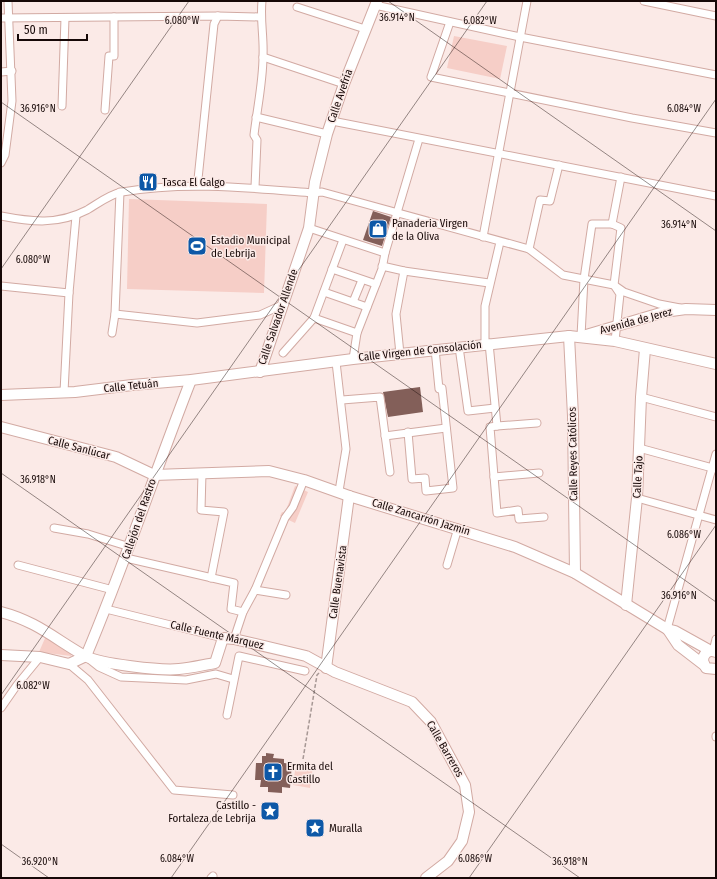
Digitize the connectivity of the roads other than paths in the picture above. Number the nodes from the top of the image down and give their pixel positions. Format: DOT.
graph roads {
  1 [pos="8,1"];
  2 [pos="262,1"];
  3 [pos="527,1"];
  4 [pos="644,1"];
  5 [pos="376,3"];
  6 [pos="297,7"];
  7 [pos="9,16"];
  8 [pos="218,16"];
  9 [pos="716,16"];
  10 [pos="114,17"];
  11 [pos="1,18"];
  12 [pos="65,18"];
  13 [pos="260,18"];
  14 [pos="450,22"];
  15 [pos="365,28"];
  16 [pos="520,37"];
  17 [pos="263,57"];
  18 [pos="12,71"];
  19 [pos="1,72"];
  20 [pos="716,75"];
  21 [pos="344,84"];
  22 [pos="510,93"];
  23 [pos="62,106"];
  24 [pos="105,110"];
  25 [pos="256,117"];
  26 [pos="332,121"];
  27 [pos="716,133"];
  28 [pos="327,134"];
  29 [pos="419,139"];
  30 [pos="498,152"];
  31 [pos="1,163"];
  32 [pos="559,165"];
  33 [pos="621,177"];
  34 [pos="200,185"];
  35 [pos="255,187"];
  36 [pos="120,192"];
  37 [pos="313,193"];
  38 [pos="716,196"];
  39 [pos="398,212"];
  40 [pos="1,216"];
  41 [pos="76,216"];
  42 [pos="612,224"];
  43 [pos="309,228"];
  44 [pos="483,237"];
  45 [pos="343,240"];
  46 [pos="500,242"];
  47 [pos="529,249"];
  48 [pos="385,253"];
  49 [pos="382,266"];
  50 [pos="332,269"];
  51 [pos="404,271"];
  52 [pos="584,279"];
  53 [pos="362,280"];
  54 [pos="489,283"];
  55 [pos="376,284"];
  56 [pos="614,285"];
  57 [pos="1,286"];
  58 [pos="324,292"];
  59 [pos="69,293"];
  60 [pos="353,302"];
  61 [pos="282,305"];
  62 [pos="367,308"];
  63 [pos="686,309"];
  64 [pos="716,310"];
  65 [pos="115,314"];
  66 [pos="314,318"];
  67 [pos="616,327"];
  68 [pos="112,333"];
  69 [pos="357,333"];
  70 [pos="569,336"];
  71 [pos="581,336"];
  72 [pos="615,341"];
  73 [pos="487,344"];
  74 [pos="459,347"];
  75 [pos="435,349"];
  76 [pos="645,349"];
  77 [pos="283,353"];
  78 [pos="400,354"];
  79 [pos="353,359"];
  80 [pos="336,362"];
  81 [pos="716,364"];
  82 [pos="260,372"];
  83 [pos="191,380"];
  84 [pos="64,392"];
  85 [pos="1,395"];
  86 [pos="641,397"];
  87 [pos="342,400"];
  88 [pos="495,408"];
  89 [pos="716,418"];
  90 [pos="537,423"];
  91 [pos="493,426"];
  92 [pos="1,427"];
  93 [pos="446,428"];
  94 [pos="408,432"];
  95 [pos="385,436"];
  96 [pos="639,448"];
  97 [pos="716,454"];
  98 [pos="714,468"];
  99 [pos="390,472"];
  100 [pos="202,473"];
  101 [pos="539,473"];
  102 [pos="154,475"];
  103 [pos="494,477"];
  104 [pos="304,480"];
  105 [pos="340,488"];
  106 [pos="349,496"];
  107 [pos="637,498"];
  108 [pos="699,516"];
  109 [pos="544,517"];
  110 [pos="716,520"];
  111 [pos="54,528"];
  112 [pos="458,528"];
  113 [pos="130,547"];
  114 [pos="126,558"];
  115 [pos="447,564"];
  116 [pos="18,565"];
  117 [pos="575,573"];
  118 [pos="211,578"];
  119 [pos="113,590"];
  120 [pos="255,590"];
  121 [pos="286,595"];
  122 [pos="626,604"];
  123 [pos="111,610"];
  124 [pos="1,612"];
  125 [pos="243,612"];
  126 [pos="668,630"];
  127 [pos="223,638"];
  128 [pos="234,639"];
  129 [pos="716,639"];
  130 [pos="713,651"];
  131 [pos="1,656"];
  132 [pos="86,656"];
  133 [pos="40,657"];
  134 [pos="69,664"];
  135 [pos="326,668"];
  136 [pos="712,669"];
  137 [pos="305,671"];
  138 [pos="233,679"];
  139 [pos="1,708"];
  140 [pos="228,715"];
  141 [pos="233,795"];
  142 [pos="426,878"];
  1 -- 7 [label="street"];
  2 -- 13 [label="street"];
  3 -- 16 [label="street"];
  4 -- 9 [label="street"];
  5 -- 14 [label="street"];
  5 -- 15 [label="street, Calle Avefría"];
  6 -- 15 [label="street"];
  7 -- 11 [label="street"];
  7 -- 12 [label="street"];
  7 -- 18 [label="street"];
  8 -- 10 [label="street"];
  8 -- 13 [label="street"];
  8 -- 34 [label="street"];
  10 -- 12 [label="street"];
  10 -- 24 [label="street"];
  12 -- 23 [label="street"];
  13 -- 17 [label="street"];
  14 -- 16 [label="street"];
  14 -- 22 [label="street"];
  15 -- 21 [label="street, Calle Avefría"];
  16 -- 20 [label="street"];
  16 -- 22 [label="street"];
  17 -- 21 [label="street"];
  17 -- 25 [label="street"];
  18 -- 19 [label="street"];
  18 -- 31 [label="street"];
  21 -- 26 [label="street, Calle Avefría"];
  22 -- 27 [label="street"];
  22 -- 30 [label="street"];
  25 -- 28 [label="street"];
  25 -- 35 [label="street"];
  26 -- 28 [label="street, Calle Avefría"];
  26 -- 29 [label="street"];
  28 -- 37 [label="street, Calle Avefría"];
  29 -- 30 [label="street"];
  29 -- 39 [label="street"];
  30 -- 32 [label="street"];
  30 -- 44 [label="street"];
  32 -- 33 [label="street"];
  32 -- 47 [label="street"];
  33 -- 38 [label="street"];
  33 -- 42 [label="street"];
  34 -- 35 [label="street"];
  34 -- 36 [label="street"];
  35 -- 37 [label="street"];
  36 -- 41 [label="street"];
  36 -- 65 [label="street"];
  37 -- 39 [label="street"];
  37 -- 43 [label="street, Calle Salvador Allende"];
  39 -- 44 [label="street"];
  39 -- 48 [label="street"];
  40 -- 41 [label="street"];
  41 -- 59 [label="street"];
  42 -- 52 [label="street"];
  42 -- 56 [label="street"];
  43 -- 45 [label="street"];
  43 -- 61 [label="street, Calle Salvador Allende"];
  44 -- 46 [label="street"];
  45 -- 48 [label="street"];
  45 -- 50 [label="street"];
  46 -- 47 [label="street"];
  46 -- 54 [label="street"];
  47 -- 52 [label="street"];
  48 -- 49 [label="street"];
  49 -- 51 [label="street"];
  49 -- 55 [label="street"];
  50 -- 53 [label="street"];
  50 -- 58 [label="street"];
  51 -- 54 [label="street"];
  51 -- 78 [label="street"];
  52 -- 56 [label="street"];
  52 -- 71 [label="street"];
  53 -- 55 [label="street"];
  53 -- 60 [label="street"];
  54 -- 73 [label="street"];
  55 -- 62 [label="street"];
  56 -- 63 [label="street"];
  56 -- 67 [label="street"];
  57 -- 59 [label="street"];
  58 -- 60 [label="street"];
  58 -- 66 [label="street"];
  59 -- 84 [label="street"];
  60 -- 62 [label="street"];
  61 -- 65 [label="street"];
  61 -- 82 [label="street, Calle Salvador Allende"];
  62 -- 69 [label="street"];
  63 -- 64 [label="street, Avenida de Jerez"];
  63 -- 67 [label="street, Avenida de Jerez"];
  65 -- 68 [label="street"];
  66 -- 69 [label="street"];
  66 -- 77 [label="street"];
  67 -- 71 [label="street, Avenida de Jerez"];
  67 -- 72 [label="street"];
  69 -- 79 [label="street"];
  70 -- 71 [label="street, Calle Virgen de Consolación"];
  70 -- 73 [label="street, Calle Virgen de Consolación"];
  70 -- 117 [label="street, Calle Reyes Católicos"];
  71 -- 72 [label="street"];
  72 -- 76 [label="street"];
  73 -- 74 [label="street, Calle Virgen de Consolación"];
  73 -- 88 [label="street"];
  74 -- 75 [label="street, Calle Virgen de Consolación"];
  74 -- 88 [label="street"];
  75 -- 78 [label="street, Calle Virgen de Consolación"];
  75 -- 93 [label="street"];
  76 -- 81 [label="street"];
  76 -- 86 [label="street, Calle Tajo"];
  78 -- 79 [label="street, Calle Virgen de Consolación"];
  79 -- 80 [label="street, Calle Virgen de Consolación"];
  80 -- 82 [label="street, Calle Virgen de Consolación"];
  80 -- 87 [label="street"];
  82 -- 83 [label="street, Calle Tetuán"];
  83 -- 84 [label="street, Calle Tetuán"];
  83 -- 102 [label="street, Callejón del Rastro"];
  84 -- 85 [label="street, Calle Tetuán"];
  86 -- 89 [label="street"];
  86 -- 96 [label="street, Calle Tajo"];
  87 -- 95 [label="street"];
  87 -- 105 [label="street"];
  88 -- 91 [label="street"];
  90 -- 91 [label="street"];
  91 -- 103 [label="street"];
  92 -- 102 [label="street, Calle Sanlúcar"];
  93 -- 94 [label="street"];
  93 -- 94 [label="street"];
  94 -- 95 [label="street"];
  95 -- 99 [label="street"];
  96 -- 98 [label="street"];
  96 -- 107 [label="street, Calle Tajo"];
  97 -- 98 [label="street"];
  98 -- 108 [label="street"];
  100 -- 102 [label="street, Calle Zancarrón Jazmín"];
  100 -- 104 [label="street, Calle Zancarrón Jazmín"];
  100 -- 118 [label="street"];
  101 -- 103 [label="street"];
  102 -- 113 [label="street, Callejón del Rastro"];
  103 -- 109 [label="street"];
  104 -- 105 [label="street, Calle Zancarrón Jazmín"];
  104 -- 120 [label="street"];
  105 -- 106 [label="street, Calle Zancarrón Jazmín"];
  106 -- 112 [label="street, Calle Zancarrón Jazmín"];
  106 -- 135 [label="street, Calle Buenavista"];
  107 -- 108 [label="street"];
  107 -- 122 [label="street, Calle Tajo"];
  108 -- 110 [label="street"];
  108 -- 126 [label="street"];
  111 -- 113 [label="street"];
  112 -- 115 [label="street"];
  112 -- 117 [label="street, Calle Zancarrón Jazmín"];
  113 -- 114 [label="street, Callejón del Rastro"];
  114 -- 118 [label="street"];
  114 -- 119 [label="street, Callejón del Rastro"];
  116 -- 119 [label="street"];
  117 -- 122 [label="street, Calle Zancarrón Jazmín"];
  118 -- 125 [label="street"];
  119 -- 123 [label="street, Callejón del Rastro"];
  120 -- 121 [label="street"];
  120 -- 125 [label="street"];
  122 -- 126 [label="street, Calle Zancarrón Jazmín"];
  123 -- 127 [label="street, Calle Fuente Márquez"];
  123 -- 132 [label="street, Callejón del Rastro"];
  124 -- 132 [label="street"];
  125 -- 128 [label="street"];
  126 -- 130 [label="street, Calle Zancarrón Jazmín"];
  126 -- 136 [label="street, Calle Zancarrón Jazmín"];
  127 -- 128 [label="street, Calle Fuente Márquez"];
  127 -- 132 [label="street"];
  128 -- 135 [label="street, Calle Fuente Márquez"];
  129 -- 130 [label="street"];
  130 -- 136 [label="street"];
  131 -- 133 [label="street"];
  132 -- 134 [label="street"];
  132 -- 138 [label="street"];
  133 -- 134 [label="street"];
  133 -- 139 [label="street"];
  134 -- 141 [label="street"];
  135 -- 142 [label="street, Calle Barreros"];
  137 -- 138 [label="street"];
  138 -- 140 [label="street"];
}
